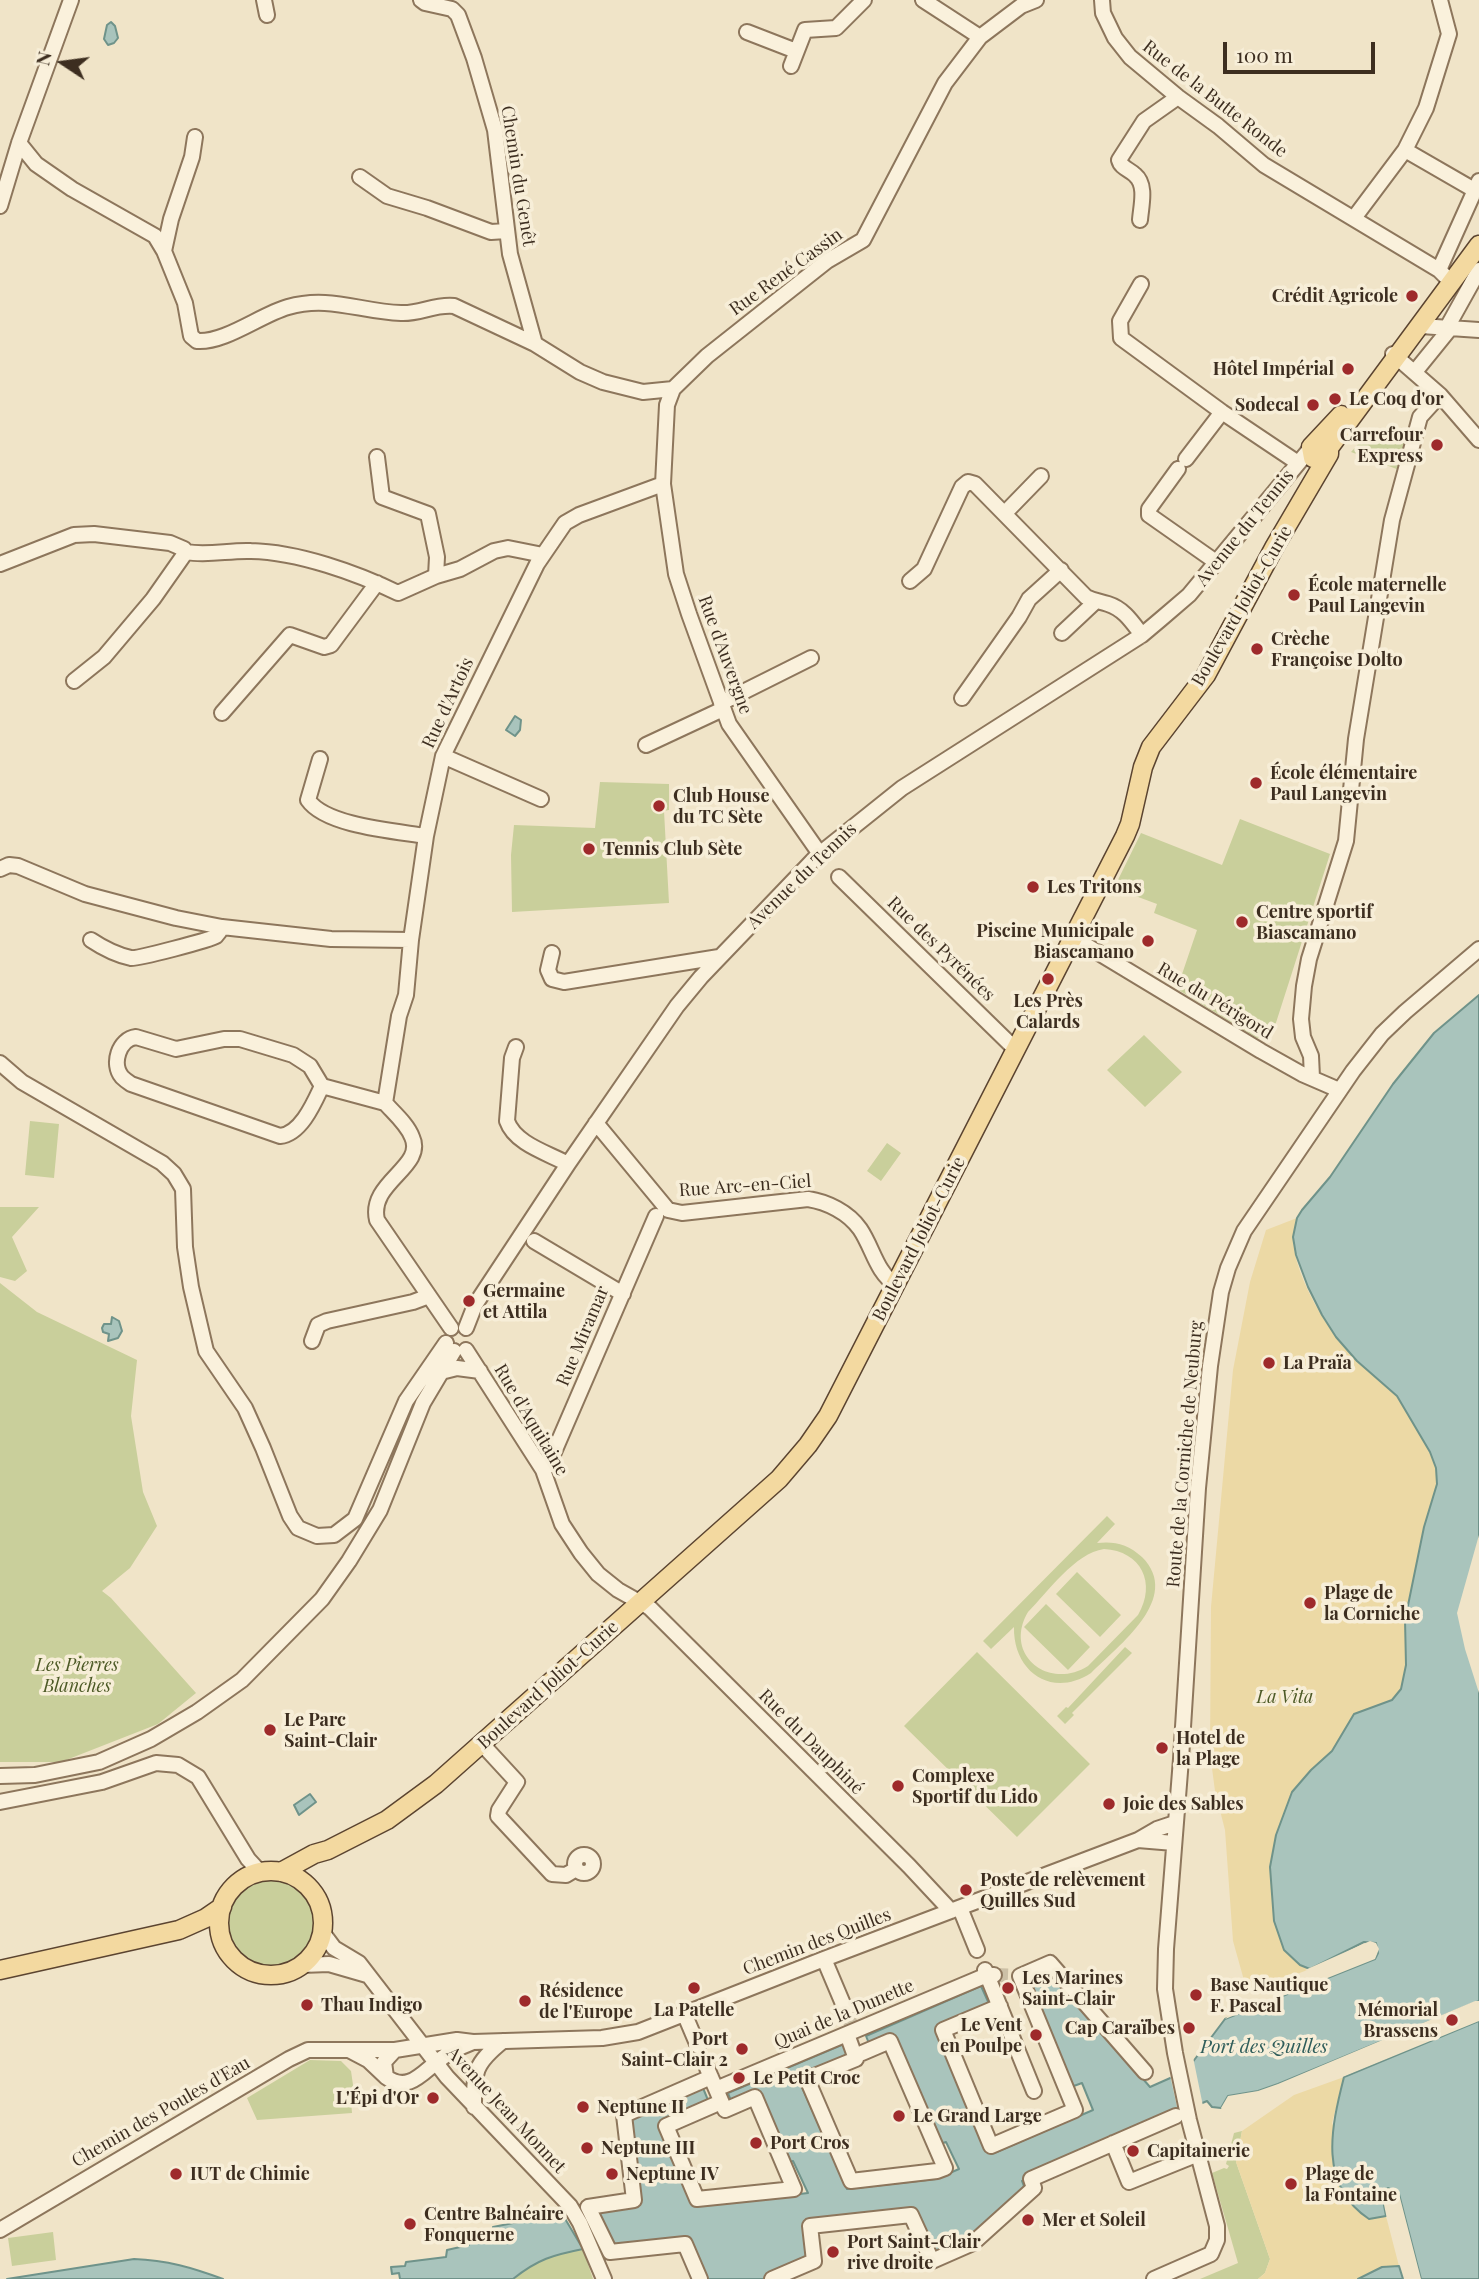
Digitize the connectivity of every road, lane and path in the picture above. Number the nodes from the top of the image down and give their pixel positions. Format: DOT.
graph roads {
  1 [pos="71,0"];
  2 [pos="264,0"];
  3 [pos="421,0"];
  4 [pos="864,0"];
  5 [pos="923,0"];
  6 [pos="1037,0"];
  7 [pos="1102,0"];
  8 [pos="1440,0"];
  9 [pos="267,15"];
  10 [pos="747,32"];
  11 [pos="980,37"];
  12 [pos="796,51"];
  13 [pos="790,66"];
  14 [pos="1178,97"];
  15 [pos="195,137"];
  16 [pos="19,143"];
  17 [pos="1405,150"];
  18 [pos="360,177"];
  19 [pos="1477,186"];
  20 [pos="0,206"];
  21 [pos="1354,218"];
  22 [pos="1140,220"];
  23 [pos="506,231"];
  24 [pos="1479,234"];
  25 [pos="1479,245"];
  26 [pos="164,251"];
  27 [pos="1460,273"];
  28 [pos="1141,284"];
  29 [pos="1421,319"];
  30 [pos="1479,330"];
  31 [pos="535,344"];
  32 [pos="1392,356"];
  33 [pos="1418,368"];
  34 [pos="673,389"];
  35 [pos="1440,395"];
  36 [pos="1222,412"];
  37 [pos="1479,440"];
  38 [pos="377,457"];
  39 [pos="1316,457"];
  40 [pos="1041,476"];
  41 [pos="663,484"];
  42 [pos="1009,508"];
  43 [pos="186,552"];
  44 [pos="542,555"];
  45 [pos="1216,562"];
  46 [pos="0,564"];
  47 [pos="1061,570"];
  48 [pos="436,576"];
  49 [pos="910,581"];
  50 [pos="377,583"];
  51 [pos="1095,602"];
  52 [pos="1062,633"];
  53 [pos="1142,635"];
  54 [pos="811,657"];
  55 [pos="74,681"];
  56 [pos="962,698"];
  57 [pos="722,706"];
  58 [pos="222,713"];
  59 [pos="646,745"];
  60 [pos="443,756"];
  61 [pos="320,759"];
  62 [pos="541,799"];
  63 [pos="426,836"];
  64 [pos="820,854"];
  65 [pos="0,869"];
  66 [pos="839,877"];
  67 [pos="222,927"];
  68 [pos="1074,938"];
  69 [pos="91,940"];
  70 [pos="411,940"];
  71 [pos="1479,949"];
  72 [pos="552,953"];
  73 [pos="719,957"];
  74 [pos="516,1047"];
  75 [pos="1017,1048"];
  76 [pos="0,1063"];
  77 [pos="1312,1077"];
  78 [pos="322,1086"];
  79 [pos="1339,1090"];
  80 [pos="385,1103"];
  81 [pos="596,1123"];
  82 [pos="568,1164"];
  83 [pos="656,1216"];
  84 [pos="534,1241"];
  85 [pos="896,1285"];
  86 [pos="623,1294"];
  87 [pos="429,1296"];
  88 [pos="458,1328"];
  89 [pos="312,1342"];
  90 [pos="455,1348"];
  91 [pos="480,1371"];
  92 [pos="441,1372"];
  93 [pos="543,1470"];
  94 [pos="641,1602"];
  95 [pos="482,1744"];
  96 [pos="0,1776"];
  97 [pos="0,1802"];
  98 [pos="1175,1822"];
  99 [pos="1138,1840"];
  100 [pos="1174,1843"];
  101 [pos="328,1850"];
  102 [pos="576,1869"];
  103 [pos="260,1872"];
  104 [pos="281,1872"];
  105 [pos="311,1890"];
  106 [pos="222,1907"];
  107 [pos="955,1910"];
  108 [pos="179,1930"];
  109 [pos="322,1932"];
  110 [pos="223,1943"];
  111 [pos="977,1950"];
  112 [pos="824,1959"];
  113 [pos="302,1965"];
  114 [pos="0,1970"];
  115 [pos="367,1975"];
  116 [pos="1000,2006"];
  117 [pos="684,2013"];
  118 [pos="849,2025"];
  119 [pos="503,2041"];
  120 [pos="473,2042"];
  121 [pos="421,2045"];
  122 [pos="698,2046"];
  123 [pos="349,2050"];
  124 [pos="395,2050"];
  125 [pos="435,2063"];
  126 [pos="1145,2072"];
  127 [pos="386,2077"];
  128 [pos="716,2089"];
  129 [pos="1034,2091"];
  130 [pos="474,2107"];
  131 [pos="1183,2118"];
  132 [pos="1113,2143"];
  133 [pos="1191,2157"];
  134 [pos="0,2230"];
  135 [pos="604,2279"];
  136 [pos="700,2279"];
  137 [pos="772,2279"];
  138 [pos="1154,2279"];
  1 -- 16 [label="street"];
  2 -- 9 [label="street"];
  3 -- 23 [label="street, Chemin du Genêt"];
  4 -- 12 [label="street"];
  5 -- 11 [label="street"];
  6 -- 11 [label="street, Rue René Cassin"];
  7 -- 14 [label="street, Rue de la Butte Ronde"];
  8 -- 17 [label="street"];
  10 -- 12 [label="street"];
  11 -- 34 [label="street, Rue René Cassin"];
  12 -- 13 [label="street"];
  14 -- 21 [label="street, Rue de la Butte Ronde"];
  14 -- 22 [label="street"];
  15 -- 26 [label="street"];
  16 -- 20 [label="street"];
  16 -- 26 [label="street"];
  17 -- 19 [label="street"];
  17 -- 21 [label="street"];
  18 -- 23 [label="street"];
  19 -- 27 [label="street"];
  21 -- 27 [label="street, Rue de la Butte Ronde"];
  23 -- 31 [label="street, Chemin du Genêt"];
  24 -- 27 [label="main road"];
  25 -- 27 [label="main road"];
  26 -- 31 [label="street"];
  27 -- 29 [label="main road, Avenue du Tennis"];
  27 -- 33 [label="street"];
  28 -- 36 [label="street"];
  29 -- 30 [label="street"];
  29 -- 32 [label="main road, Avenue du Tennis"];
  31 -- 34 [label="street"];
  32 -- 35 [label="street"];
  32 -- 39 [label="main road, Avenue du Tennis"];
  34 -- 41 [label="street"];
  35 -- 37 [label="street"];
  35 -- 77 [label="street"];
  36 -- 39 [label="street"];
  36 -- 45 [label="street"];
  38 -- 48 [label="street"];
  39 -- 45 [label="street, Avenue du Tennis"];
  39 -- 68 [label="main road, Boulevard Joliot-Curie"];
  40 -- 42 [label="street"];
  41 -- 44 [label="street, Rue d'Artois"];
  41 -- 57 [label="street, Rue d'Auvergne"];
  42 -- 47 [label="street"];
  42 -- 49 [label="street"];
  43 -- 46 [label="street"];
  43 -- 50 [label="street"];
  43 -- 55 [label="street"];
  44 -- 48 [label="street"];
  44 -- 60 [label="street, Rue d'Artois"];
  45 -- 53 [label="street, Avenue du Tennis"];
  47 -- 51 [label="street"];
  47 -- 56 [label="street"];
  48 -- 50 [label="street"];
  50 -- 58 [label="street"];
  51 -- 52 [label="street"];
  51 -- 53 [label="street"];
  53 -- 64 [label="street, Avenue du Tennis"];
  54 -- 57 [label="street"];
  57 -- 59 [label="street"];
  57 -- 64 [label="street, Rue d'Auvergne"];
  60 -- 62 [label="street"];
  60 -- 63 [label="street, Rue d'Artois"];
  61 -- 63 [label="street"];
  63 -- 70 [label="street, Rue d'Artois"];
  64 -- 73 [label="street, Avenue du Tennis"];
  65 -- 67 [label="street"];
  66 -- 75 [label="street, Rue des Pyrénées"];
  67 -- 69 [label="street"];
  67 -- 70 [label="street"];
  68 -- 75 [label="main road, Boulevard Joliot-Curie"];
  68 -- 77 [label="street, Rue du Périgord"];
  70 -- 80 [label="street, Rue d'Artois"];
  71 -- 79 [label="street, Route de la Corniche de Neuburg"];
  72 -- 73 [label="street"];
  73 -- 81 [label="street, Avenue du Tennis"];
  74 -- 82 [label="street"];
  75 -- 85 [label="main road, Boulevard Joliot-Curie"];
  76 -- 90 [label="street"];
  77 -- 79 [label="street, Rue du Périgord"];
  78 -- 78 [label="street"];
  78 -- 80 [label="street"];
  79 -- 98 [label="street, Route de la Corniche de Neuburg"];
  80 -- 87 [label="street"];
  81 -- 82 [label="street, Avenue du Tennis"];
  81 -- 85 [label="street, Rue Arc-en-Ciel"];
  82 -- 88 [label="street, Avenue du Tennis"];
  83 -- 86 [label="street, Rue Miramar"];
  84 -- 86 [label="street"];
  85 -- 94 [label="main road, Boulevard Joliot-Curie"];
  86 -- 93 [label="street, Rue Miramar"];
  87 -- 88 [label="street"];
  87 -- 89 [label="street"];
  88 -- 90 [label="street, Avenue du Tennis"];
  88 -- 90 [label="street"];
  90 -- 91 [label="street, Rue d'Aquitaine"];
  90 -- 92 [label="street"];
  91 -- 92 [label="street"];
  91 -- 93 [label="street, Rue d'Aquitaine"];
  92 -- 96 [label="street"];
  93 -- 94 [label="street, Rue d'Aquitaine"];
  94 -- 95 [label="main road, Boulevard Joliot-Curie"];
  94 -- 107 [label="street, Rue du Dauphiné"];
  95 -- 101 [label="main road, Boulevard Joliot-Curie"];
  95 -- 102 [label="street"];
  97 -- 103 [label="street"];
  98 -- 99 [label="street, Chemin des Quilles"];
  98 -- 100 [label="street, Route de la Corniche de Neuburg"];
  99 -- 100 [label="street, Chemin des Quilles"];
  99 -- 107 [label="street, Chemin des Quilles"];
  100 -- 131 [label="street, Route de la Corniche de Neuburg"];
  101 -- 104 [label="main road, Boulevard Joliot-Curie"];
  101 -- 105 [label="main road"];
  103 -- 104 [label="main road"];
  103 -- 106 [label="main road"];
  104 -- 105 [label="main road"];
  105 -- 109 [label="main road"];
  106 -- 108 [label="main road"];
  106 -- 110 [label="main road"];
  107 -- 111 [label="street"];
  107 -- 112 [label="street, Chemin des Quilles"];
  108 -- 110 [label="main road"];
  108 -- 114 [label="main road"];
  109 -- 113 [label="main road"];
  109 -- 115 [label="street, Avenue Jean Monnet"];
  110 -- 113 [label="main road"];
  112 -- 117 [label="street, Chemin des Quilles"];
  112 -- 118 [label="street"];
  113 -- 115 [label="street"];
  115 -- 121 [label="street, Avenue Jean Monnet"];
  116 -- 118 [label="street, Quai de la Dunette"];
  116 -- 126 [label="street"];
  116 -- 129 [label="street"];
  117 -- 119 [label="street, Chemin des Quilles"];
  117 -- 122 [label="street"];
  118 -- 118 [label="street"];
  118 -- 128 [label="street, Quai de la Dunette"];
  119 -- 120 [label="street, Chemin des Quilles"];
  119 -- 130 [label="street"];
  120 -- 121 [label="street, Chemin des Quilles"];
  120 -- 125 [label="street, Chemin des Quilles"];
  121 -- 124 [label="street, Chemin des Poules d'Eau"];
  121 -- 125 [label="street, Avenue Jean Monnet"];
  123 -- 124 [label="street, Chemin des Poules d'Eau"];
  123 -- 127 [label="street"];
  123 -- 134 [label="street, Chemin des Poules d'Eau"];
  124 -- 127 [label="street"];
  125 -- 127 [label="street"];
  125 -- 130 [label="street, Avenue Jean Monnet"];
  128 -- 128 [label="street"];
  128 -- 136 [label="street"];
  130 -- 135 [label="street, Avenue Jean Monnet"];
  131 -- 132 [label="street"];
  131 -- 138 [label="street, Route de la Corniche de Neuburg"];
  132 -- 133 [label="street"];
  132 -- 137 [label="street"];
}
